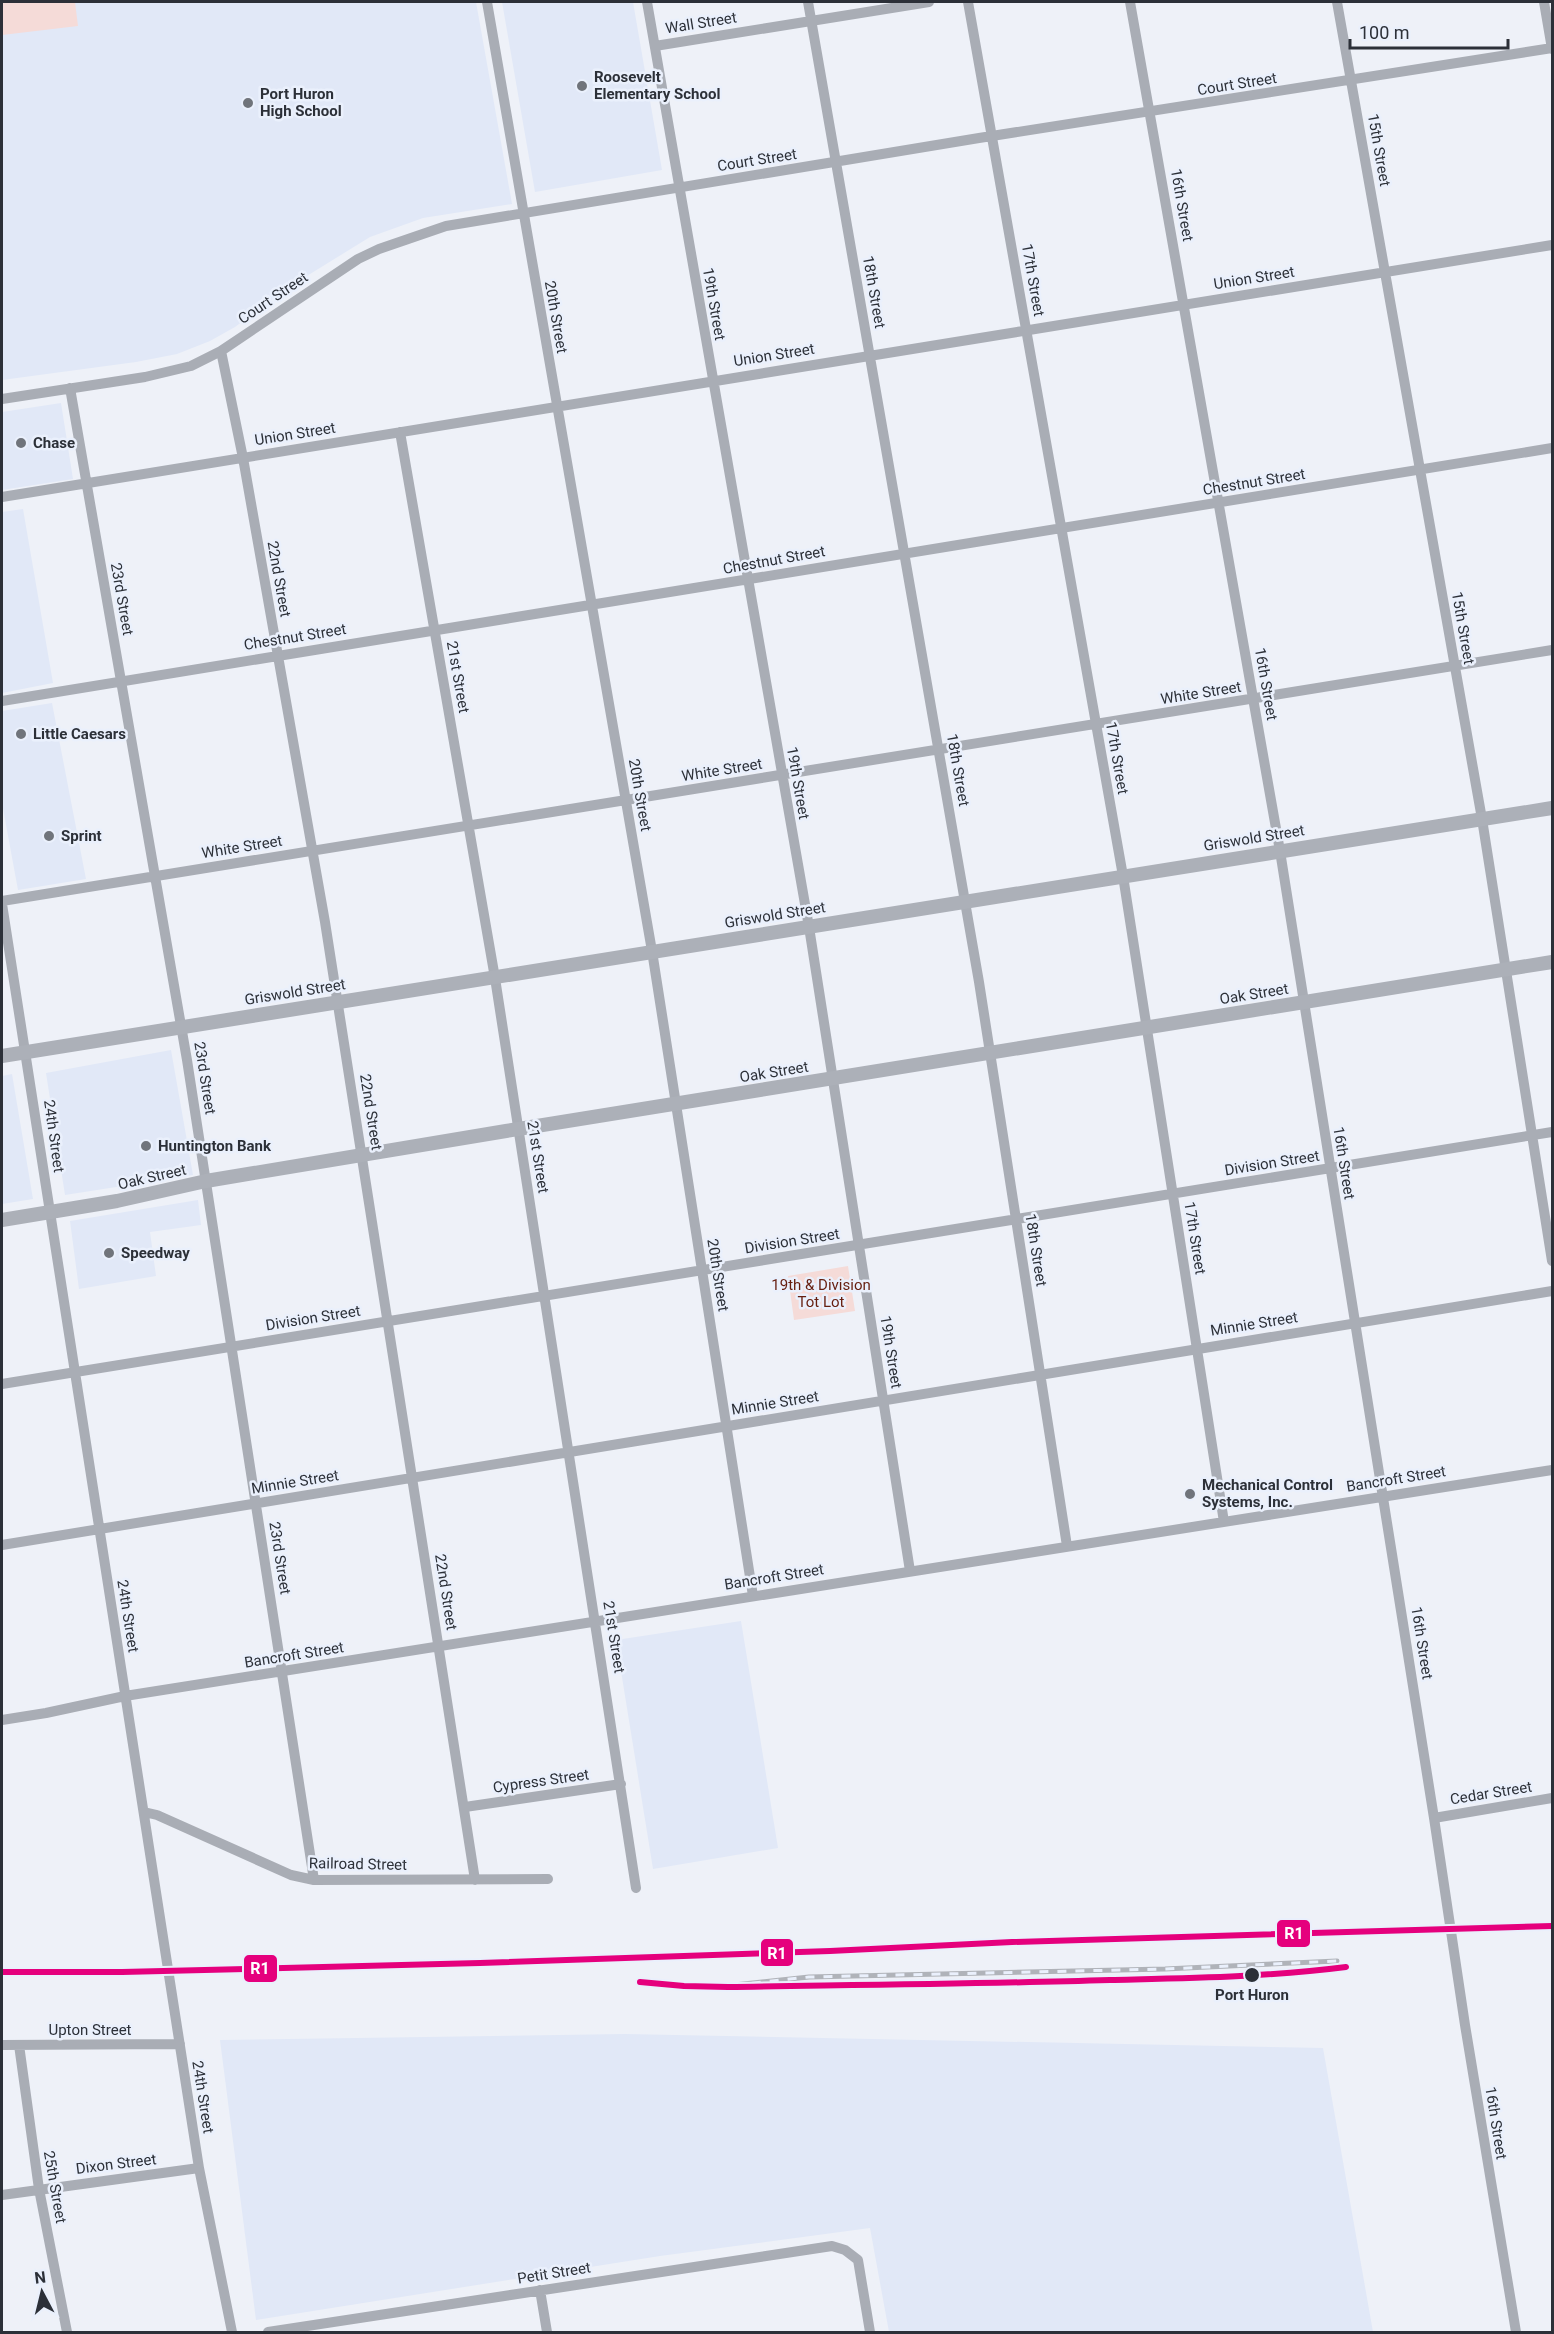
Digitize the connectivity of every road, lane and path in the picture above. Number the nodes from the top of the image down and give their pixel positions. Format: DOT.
graph roads {
  1 [pos="487,2"];
  2 [pos="647,2"];
  3 [pos="808,2"];
  4 [pos="929,2"];
  5 [pos="968,2"];
  6 [pos="1130,2"];
  7 [pos="1337,2"];
  8 [pos="1544,2"];
  9 [pos="811,20"];
  10 [pos="655,46"];
  11 [pos="1552,48"];
  12 [pos="1352,80"];
  13 [pos="1150,113"];
  14 [pos="993,136"];
  15 [pos="836,162"];
  16 [pos="679,187"];
  17 [pos="523,213"];
  18 [pos="1552,245"];
  19 [pos="1385,272"];
  20 [pos="1183,304"];
  21 [pos="1027,330"];
  22 [pos="221,351"];
  23 [pos="869,355"];
  24 [pos="712,381"];
  25 [pos="70,388"];
  26 [pos="2,399"];
  27 [pos="556,407"];
  28 [pos="400,432"];
  29 [pos="1552,448"];
  30 [pos="243,458"];
  31 [pos="1420,470"];
  32 [pos="86,482"];
  33 [pos="2,497"];
  34 [pos="1219,503"];
  35 [pos="1061,529"];
  36 [pos="905,554"];
  37 [pos="748,579"];
  38 [pos="591,604"];
  39 [pos="434,630"];
  40 [pos="1552,650"];
  41 [pos="278,655"];
  42 [pos="1454,666"];
  43 [pos="121,681"];
  44 [pos="1254,699"];
  45 [pos="2,701"];
  46 [pos="1096,725"];
  47 [pos="939,750"];
  48 [pos="782,776"];
  49 [pos="626,800"];
  50 [pos="1552,808"];
  51 [pos="1482,819"];
  52 [pos="470,826"];
  53 [pos="312,851"];
  54 [pos="1280,851"];
  55 [pos="155,876"];
  56 [pos="1123,876"];
  57 [pos="965,902"];
  58 [pos="2,903"];
  59 [pos="3,921"];
  60 [pos="809,927"];
  61 [pos="652,951"];
  62 [pos="1552,962"];
  63 [pos="1506,969"];
  64 [pos="495,978"];
  65 [pos="338,1002"];
  66 [pos="1303,1003"];
  67 [pos="181,1026"];
  68 [pos="1147,1029"];
  69 [pos="26,1052"];
  70 [pos="990,1053"];
  71 [pos="2,1056"];
  72 [pos="833,1080"];
  73 [pos="676,1104"];
  74 [pos="519,1129"];
  75 [pos="1552,1132"];
  76 [pos="1532,1136"];
  77 [pos="362,1156"];
  78 [pos="1330,1168"];
  79 [pos="206,1181"];
  80 [pos="1173,1194"];
  81 [pos="50,1211"];
  82 [pos="2,1220"];
  83 [pos="1015,1220"];
  84 [pos="859,1246"];
  85 [pos="1552,1261"];
  86 [pos="702,1270"];
  87 [pos="1552,1292"];
  88 [pos="545,1296"];
  89 [pos="388,1321"];
  90 [pos="1355,1324"];
  91 [pos="231,1347"];
  92 [pos="1198,1348"];
  93 [pos="75,1373"];
  94 [pos="1041,1375"];
  95 [pos="2,1384"];
  96 [pos="883,1400"];
  97 [pos="727,1426"];
  98 [pos="570,1453"];
  99 [pos="1552,1470"];
  100 [pos="413,1478"];
  101 [pos="1383,1496"];
  102 [pos="256,1503"];
  103 [pos="1224,1522"];
  104 [pos="99,1530"];
  105 [pos="2,1545"];
  106 [pos="1067,1546"];
  107 [pos="910,1571"];
  108 [pos="753,1596"];
  109 [pos="596,1622"];
  110 [pos="440,1647"];
  111 [pos="282,1672"];
  112 [pos="125,1696"];
  113 [pos="2,1720"];
  114 [pos="621,1784"];
  115 [pos="1552,1798"];
  116 [pos="465,1807"];
  117 [pos="144,1812"];
  118 [pos="1434,1818"];
  119 [pos="548,1879"];
  120 [pos="314,1880"];
  121 [pos="476,1880"];
  122 [pos="636,1888"];
  123 [pos="180,2044"];
  124 [pos="2,2045"];
  125 [pos="19,2045"];
  126 [pos="199,2168"];
  127 [pos="39,2189"];
  128 [pos="2,2195"];
  129 [pos="540,2290"];
  130 [pos="67,2332"];
  131 [pos="231,2332"];
  132 [pos="268,2332"];
  133 [pos="547,2332"];
  134 [pos="870,2332"];
  135 [pos="1516,2332"];
  1 -- 17 [label="street, 20th Street"];
  2 -- 10 [label="street, 19th Street"];
  3 -- 9 [label="street, 18th Street"];
  4 -- 9 [label="street, Wall Street"];
  5 -- 14 [label="street, 17th Street"];
  6 -- 13 [label="street, 16th Street"];
  7 -- 12 [label="street, 15th Street"];
  8 -- 11 [label="street"];
  9 -- 10 [label="street, Wall Street"];
  9 -- 15 [label="street, 18th Street"];
  10 -- 16 [label="street, 19th Street"];
  11 -- 12 [label="street, Court Street"];
  12 -- 13 [label="street, Court Street"];
  12 -- 19 [label="street, 15th Street"];
  13 -- 14 [label="street, Court Street"];
  13 -- 20 [label="street, 16th Street"];
  14 -- 15 [label="street, Court Street"];
  14 -- 21 [label="street, 17th Street"];
  15 -- 16 [label="street, Court Street"];
  15 -- 23 [label="street, 18th Street"];
  16 -- 17 [label="street, Court Street"];
  16 -- 24 [label="street, 19th Street"];
  17 -- 22 [label="street, Court Street"];
  17 -- 27 [label="street, 20th Street"];
  18 -- 19 [label="street, Union Street"];
  19 -- 20 [label="street, Union Street"];
  19 -- 31 [label="street, 15th Street"];
  20 -- 21 [label="street, Union Street"];
  20 -- 34 [label="street, 16th Street"];
  21 -- 23 [label="street, Union Street"];
  21 -- 35 [label="street, 17th Street"];
  22 -- 25 [label="street, Court Street"];
  22 -- 30 [label="street, 22nd Street"];
  23 -- 24 [label="street, Union Street"];
  23 -- 36 [label="street, 18th Street"];
  24 -- 27 [label="street, Union Street"];
  24 -- 37 [label="street, 19th Street"];
  25 -- 26 [label="street, Court Street"];
  25 -- 32 [label="street, 23rd Street"];
  27 -- 28 [label="street, Union Street"];
  27 -- 38 [label="street, 20th Street"];
  28 -- 30 [label="street, Union Street"];
  28 -- 39 [label="street, 21st Street"];
  29 -- 31 [label="street, Chestnut Street"];
  30 -- 32 [label="street, Union Street"];
  30 -- 41 [label="street, 22nd Street"];
  31 -- 34 [label="street, Chestnut Street"];
  31 -- 42 [label="street, 15th Street"];
  32 -- 33 [label="street, Union Street"];
  32 -- 43 [label="street, 23rd Street"];
  34 -- 35 [label="street, Chestnut Street"];
  34 -- 44 [label="street, 16th Street"];
  35 -- 36 [label="street, Chestnut Street"];
  35 -- 46 [label="street, 17th Street"];
  36 -- 37 [label="street, Chestnut Street"];
  36 -- 47 [label="street, 18th Street"];
  37 -- 38 [label="street, Chestnut Street"];
  37 -- 48 [label="street, 19th Street"];
  38 -- 39 [label="street, Chestnut Street"];
  38 -- 49 [label="street, 20th Street"];
  39 -- 41 [label="street, Chestnut Street"];
  39 -- 52 [label="street, 21st Street"];
  40 -- 42 [label="street, White Street"];
  41 -- 43 [label="street, Chestnut Street"];
  41 -- 53 [label="street, 22nd Street"];
  42 -- 44 [label="street, White Street"];
  42 -- 51 [label="street, 15th Street"];
  43 -- 45 [label="street, Chestnut Street"];
  43 -- 55 [label="street, 23rd Street"];
  44 -- 46 [label="street, White Street"];
  44 -- 54 [label="street, 16th Street"];
  46 -- 47 [label="street, White Street"];
  46 -- 56 [label="street, 17th Street"];
  47 -- 48 [label="street, White Street"];
  47 -- 57 [label="street, 18th Street"];
  48 -- 49 [label="street, White Street"];
  48 -- 60 [label="street, 19th Street"];
  49 -- 52 [label="street, White Street"];
  49 -- 61 [label="street, 20th Street"];
  50 -- 51 [label="main road, Griswold Street"];
  51 -- 54 [label="main road, Griswold Street"];
  51 -- 63 [label="street, 15th Street"];
  52 -- 53 [label="street, White Street"];
  52 -- 64 [label="street, 21st Street"];
  53 -- 55 [label="street, White Street"];
  53 -- 65 [label="street, 22nd Street"];
  54 -- 56 [label="main road, Griswold Street"];
  54 -- 66 [label="street, 16th Street"];
  55 -- 58 [label="street, White Street"];
  55 -- 67 [label="street, 23rd Street"];
  56 -- 57 [label="main road, Griswold Street"];
  56 -- 68 [label="street, 17th Street"];
  57 -- 60 [label="main road, Griswold Street"];
  57 -- 70 [label="street, 18th Street"];
  58 -- 59 [label="street, 24th Street"];
  59 -- 69 [label="street, 24th Street"];
  60 -- 61 [label="main road, Griswold Street"];
  60 -- 72 [label="street, 19th Street"];
  61 -- 64 [label="main road, Griswold Street"];
  61 -- 73 [label="street, 20th Street"];
  62 -- 63 [label="main road, Oak Street"];
  63 -- 66 [label="main road, Oak Street"];
  63 -- 76 [label="street, 15th Street"];
  64 -- 65 [label="main road, Griswold Street"];
  64 -- 74 [label="street, 21st Street"];
  65 -- 67 [label="main road, Griswold Street"];
  65 -- 77 [label="street, 22nd Street"];
  66 -- 68 [label="main road, Oak Street"];
  66 -- 78 [label="street, 16th Street"];
  67 -- 69 [label="main road, Griswold Street"];
  67 -- 79 [label="street, 23rd Street"];
  68 -- 70 [label="main road, Oak Street"];
  68 -- 80 [label="street, 17th Street"];
  69 -- 71 [label="main road, Griswold Street"];
  69 -- 81 [label="street, 24th Street"];
  70 -- 72 [label="main road, Oak Street"];
  70 -- 83 [label="street, 18th Street"];
  72 -- 73 [label="main road, Oak Street"];
  72 -- 84 [label="street, 19th Street"];
  73 -- 74 [label="main road, Oak Street"];
  73 -- 86 [label="street, 20th Street"];
  74 -- 77 [label="main road, Oak Street"];
  74 -- 88 [label="street, 21st Street"];
  75 -- 76 [label="street, Division Street"];
  76 -- 78 [label="street, Division Street"];
  76 -- 85 [label="street, 15th Street"];
  77 -- 79 [label="main road, Oak Street"];
  77 -- 89 [label="street, 22nd Street"];
  78 -- 80 [label="street, Division Street"];
  78 -- 90 [label="street, 16th Street"];
  79 -- 81 [label="main road, Oak Street"];
  79 -- 91 [label="street, 23rd Street"];
  80 -- 83 [label="street, Division Street"];
  80 -- 92 [label="street, 17th Street"];
  81 -- 82 [label="main road, Oak Street"];
  81 -- 93 [label="street, 24th Street"];
  83 -- 84 [label="street, Division Street"];
  83 -- 94 [label="street, 18th Street"];
  84 -- 86 [label="street, Division Street"];
  84 -- 96 [label="street, 19th Street"];
  86 -- 88 [label="street, Division Street"];
  86 -- 97 [label="street, 20th Street"];
  87 -- 90 [label="street, Minnie Street"];
  88 -- 89 [label="street, Division Street"];
  88 -- 98 [label="street, 21st Street"];
  89 -- 91 [label="street, Division Street"];
  89 -- 100 [label="street, 22nd Street"];
  90 -- 92 [label="street, Minnie Street"];
  90 -- 101 [label="street, 16th Street"];
  91 -- 93 [label="street, Division Street"];
  91 -- 102 [label="street, 23rd Street"];
  92 -- 94 [label="street, Minnie Street"];
  92 -- 103 [label="street, 17th Street"];
  93 -- 95 [label="street, Division Street"];
  93 -- 104 [label="street, 24th Street"];
  94 -- 96 [label="street, Minnie Street"];
  94 -- 106 [label="street, 18th Street"];
  96 -- 97 [label="street, Minnie Street"];
  96 -- 107 [label="street, 19th Street"];
  97 -- 98 [label="street, Minnie Street"];
  97 -- 108 [label="street, 20th Street"];
  98 -- 100 [label="street, Minnie Street"];
  98 -- 109 [label="street, 21st Street"];
  99 -- 101 [label="street, Bancroft Street"];
  100 -- 102 [label="street, Minnie Street"];
  100 -- 110 [label="street, 22nd Street"];
  101 -- 103 [label="street, Bancroft Street"];
  101 -- 118 [label="street, 16th Street"];
  102 -- 104 [label="street, Minnie Street"];
  102 -- 111 [label="street, 23rd Street"];
  103 -- 106 [label="street, Bancroft Street"];
  104 -- 105 [label="street, Minnie Street"];
  104 -- 112 [label="street, 24th Street"];
  106 -- 107 [label="street, Bancroft Street"];
  107 -- 108 [label="street, Bancroft Street"];
  108 -- 109 [label="street, Bancroft Street"];
  109 -- 110 [label="street, Bancroft Street"];
  109 -- 114 [label="street, 21st Street"];
  110 -- 111 [label="street, Bancroft Street"];
  110 -- 116 [label="street, 22nd Street"];
  111 -- 112 [label="street, Bancroft Street"];
  111 -- 120 [label="street, 23rd Street"];
  112 -- 113 [label="street, Bancroft Street"];
  112 -- 117 [label="street, 24th Street"];
  114 -- 116 [label="street, Cypress Street"];
  114 -- 122 [label="street, 21st Street"];
  115 -- 118 [label="street, Cedar Street"];
  116 -- 121 [label="street, 22nd Street"];
  117 -- 120 [label="street, Railroad Street"];
  117 -- 123 [label="street, 24th Street"];
  118 -- 135 [label="street, 16th Street"];
  119 -- 121 [label="street, Railroad Street"];
  120 -- 121 [label="street, Railroad Street"];
  123 -- 125 [label="street, Upton Street"];
  123 -- 126 [label="street, 24th Street"];
  124 -- 125 [label="street, Upton Street"];
  125 -- 127 [label="street, 25th Street"];
  126 -- 127 [label="street, Dixon Street"];
  126 -- 131 [label="street, 24th Street"];
  127 -- 128 [label="street, Dixon Street"];
  127 -- 130 [label="street, 25th Street"];
  129 -- 132 [label="street, Petit Street"];
  129 -- 133 [label="street"];
  129 -- 134 [label="street, Petit Street"];
}
